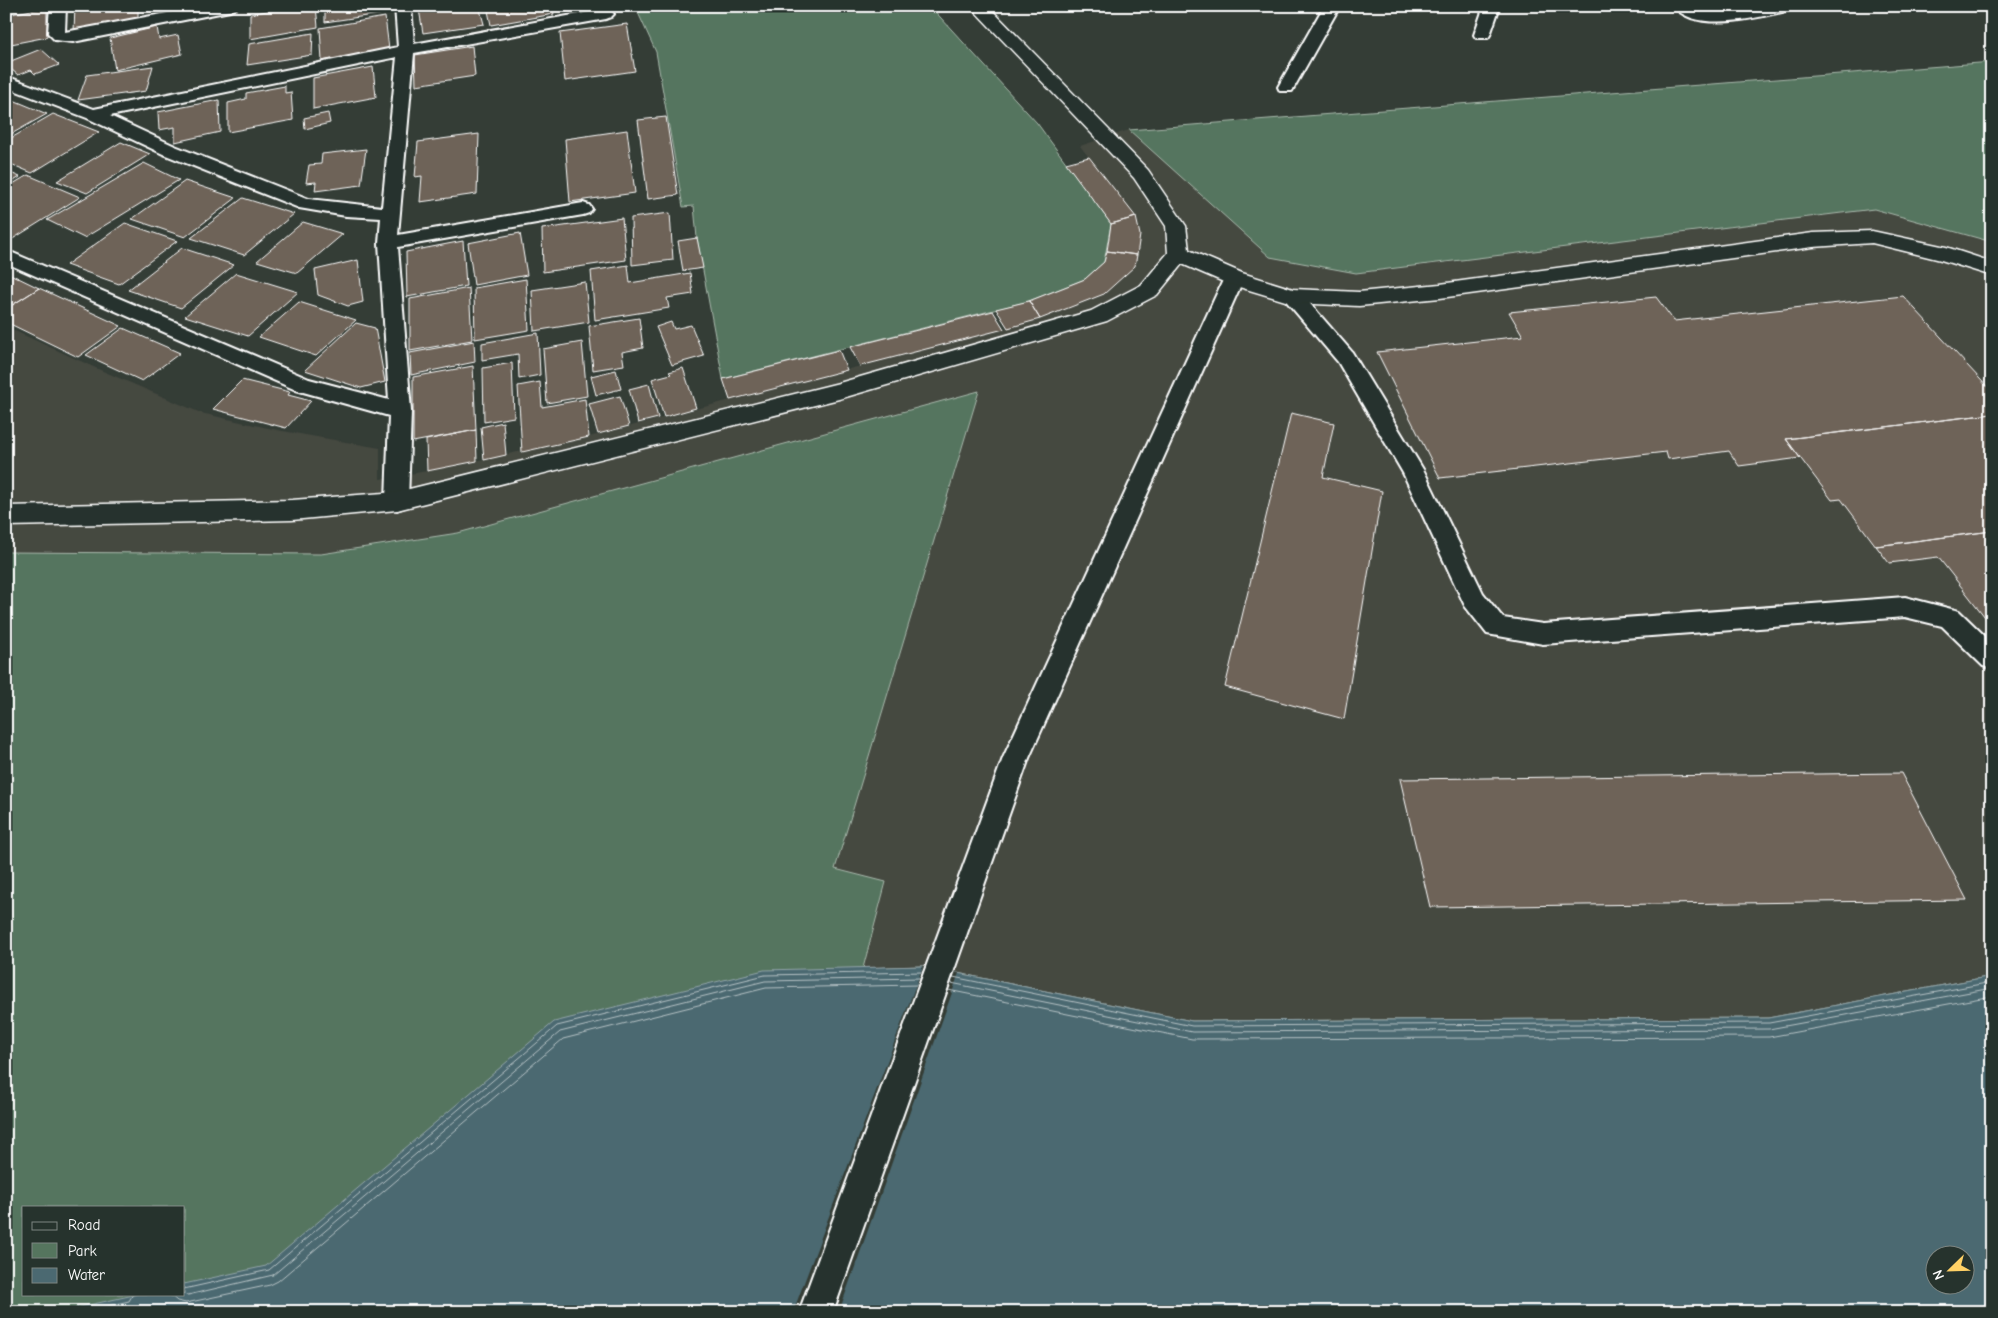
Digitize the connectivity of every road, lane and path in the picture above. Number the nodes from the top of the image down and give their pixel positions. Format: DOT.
graph roads {
  1 [pos="58,6"];
  2 [pos="230,6"];
  3 [pos="403,6"];
  4 [pos="978,6"];
  5 [pos="1332,6"];
  6 [pos="1492,6"];
  7 [pos="1682,6"];
  8 [pos="1789,6"];
  9 [pos="606,14"];
  10 [pos="1482,35"];
  11 [pos="406,50"];
  12 [pos="6,81"];
  13 [pos="1286,87"];
  14 [pos="92,114"];
  15 [pos="583,210"];
  16 [pos="390,213"];
  17 [pos="388,243"];
  18 [pos="1179,254"];
  19 [pos="6,256"];
  20 [pos="1992,269"];
  21 [pos="1234,278"];
  22 [pos="1292,296"];
  23 [pos="400,411"];
  24 [pos="397,501"];
  25 [pos="6,516"];
  26 [pos="1992,659"];
  27 [pos="816,1312"];
  1 -- 2 [label="lane"];
  3 -- 11 [label="lane"];
  4 -- 18 [label="street"];
  5 -- 13 [label="lane"];
  6 -- 10 [label="lane"];
  7 -- 8 [label="lane"];
  9 -- 11 [label="lane"];
  11 -- 14 [label="lane"];
  11 -- 16 [label="lane"];
  12 -- 14 [label="lane"];
  14 -- 16 [label="lane"];
  15 -- 17 [label="lane"];
  16 -- 17 [label="lane"];
  17 -- 23 [label="lane"];
  18 -- 21 [label="street"];
  18 -- 24 [label="street"];
  19 -- 23 [label="lane"];
  20 -- 22 [label="street"];
  21 -- 22 [label="street"];
  21 -- 27 [label="lane"];
  22 -- 26 [label="lane"];
  23 -- 24 [label="lane"];
  24 -- 25 [label="street"];
}
